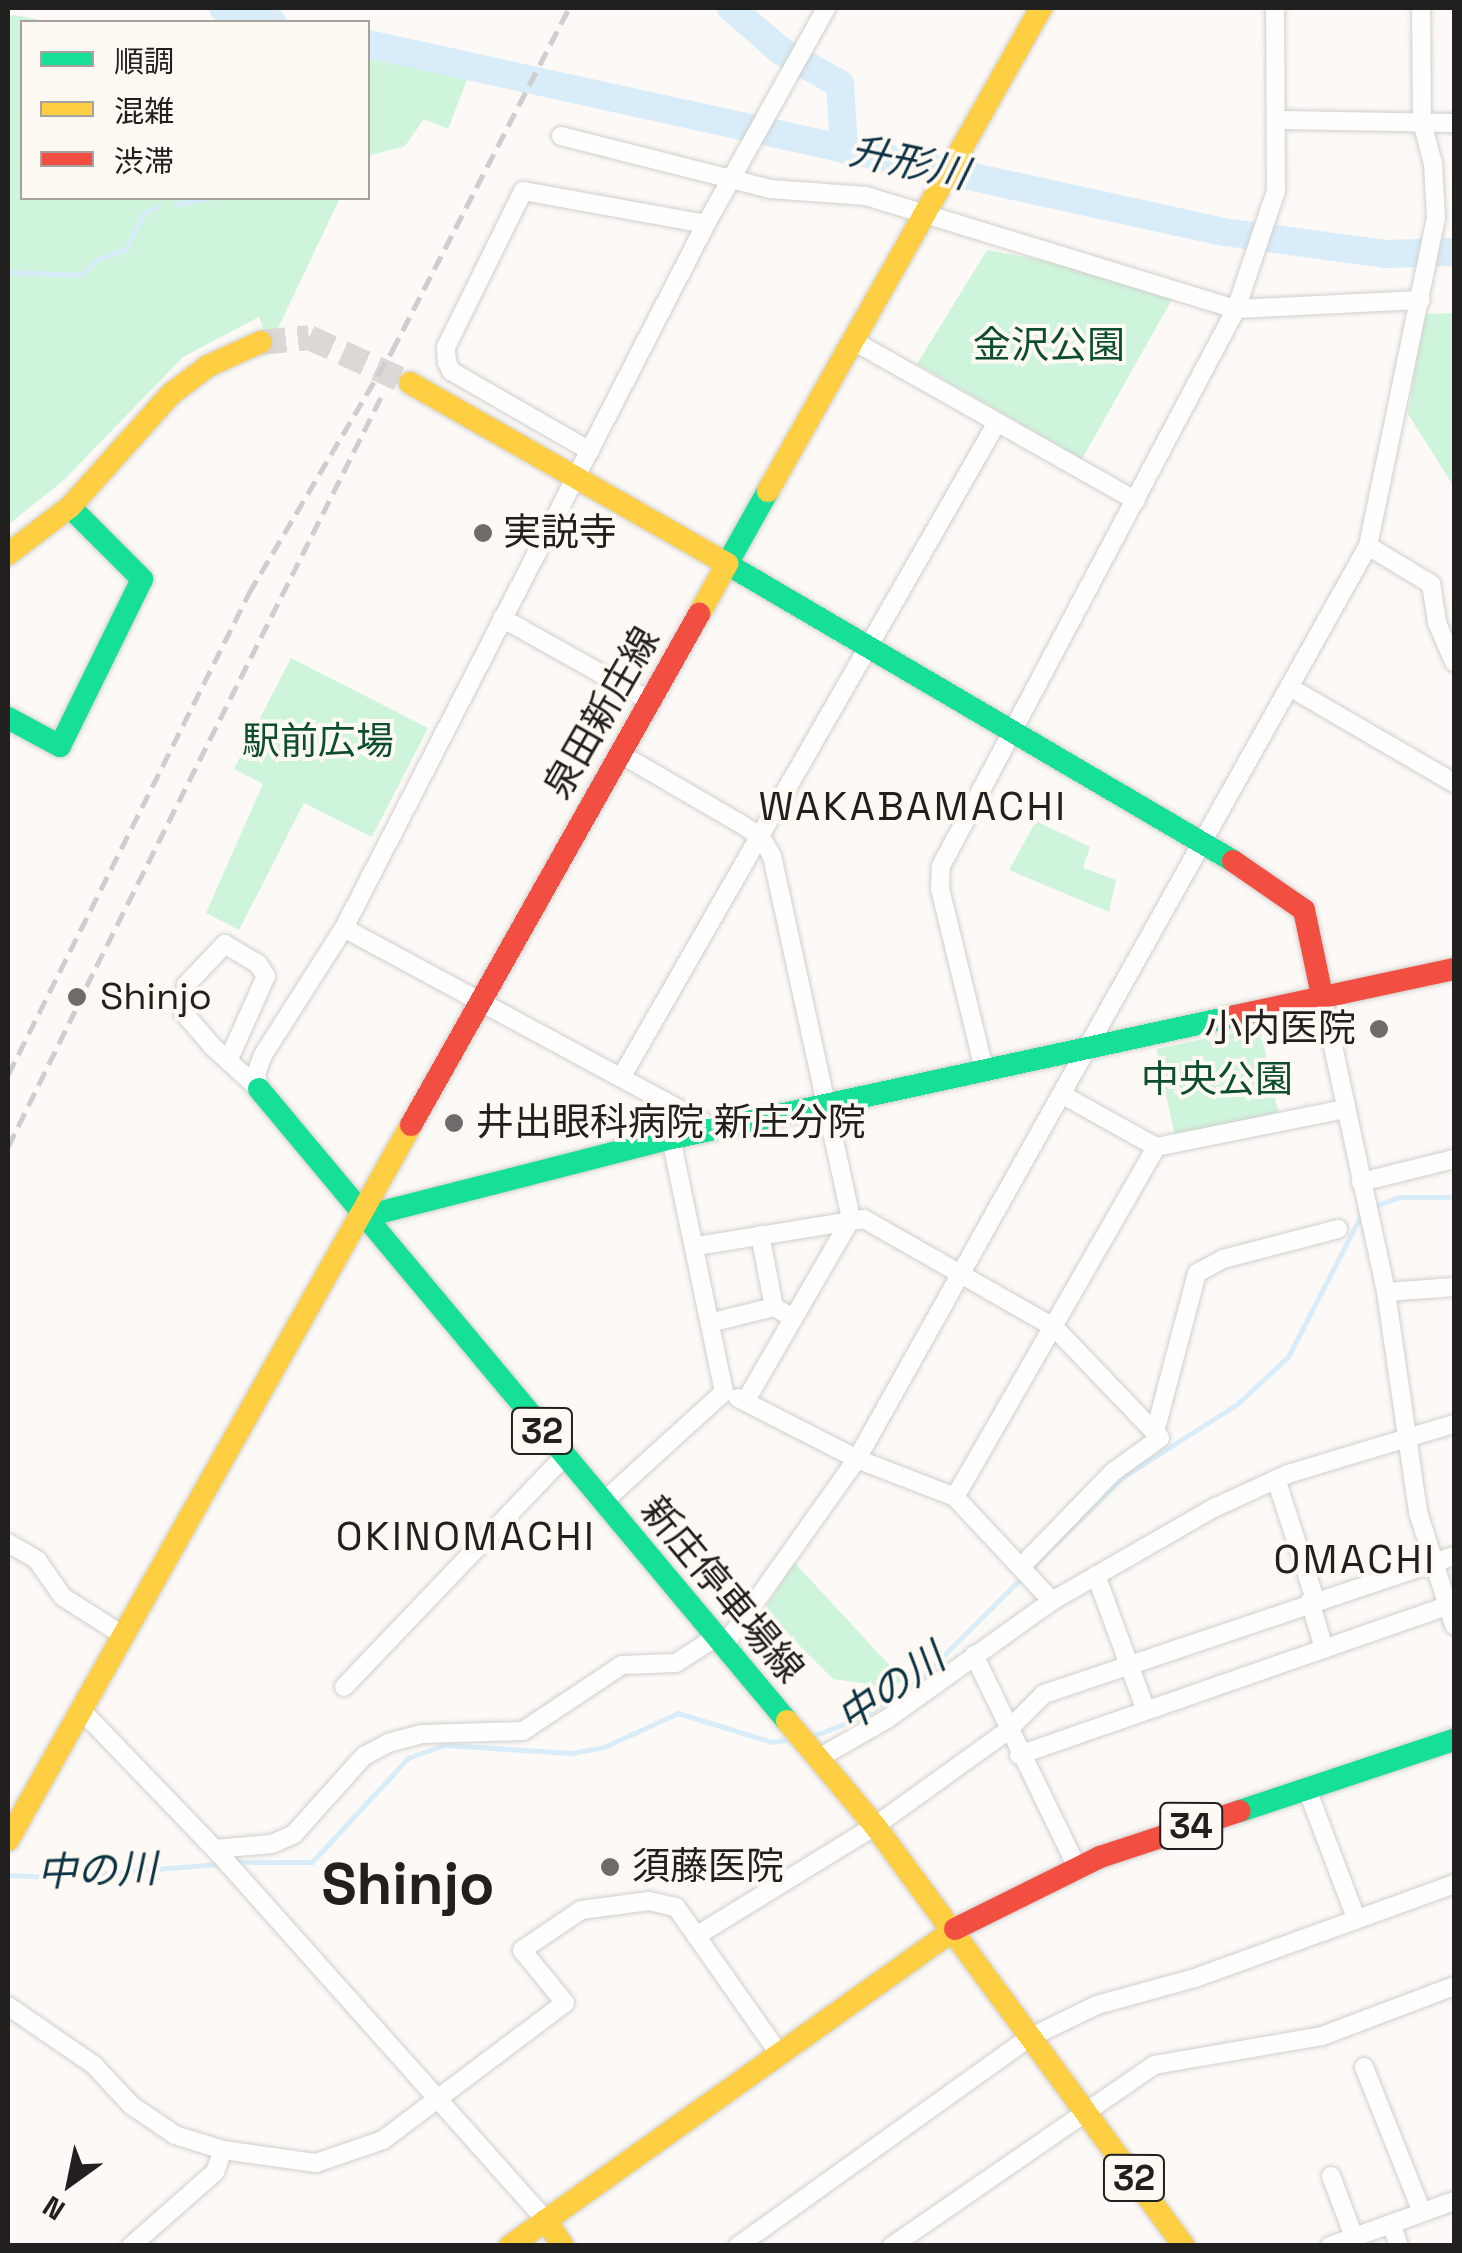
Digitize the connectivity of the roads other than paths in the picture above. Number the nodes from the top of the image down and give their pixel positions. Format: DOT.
graph roads {
  1 [pos="826,8"];
  2 [pos="1041,8"];
  3 [pos="1274,8"];
  4 [pos="1421,8"];
  5 [pos="1278,120"];
  6 [pos="1422,122"];
  7 [pos="1454,123"];
  8 [pos="561,136"];
  9 [pos="734,174"];
  10 [pos="922,215"];
  11 [pos="706,224"];
  12 [pos="1421,300"];
  13 [pos="1238,304"];
  14 [pos="852,340"];
  15 [pos="261,342"];
  16 [pos="410,383"];
  17 [pos="995,426"];
  18 [pos="590,451"];
  19 [pos="576,479"];
  20 [pos="1136,501"];
  21 [pos="70,507"];
  22 [pos="1368,546"];
  23 [pos="8,554"];
  24 [pos="728,564"];
  25 [pos="502,618"];
  26 [pos="867,648"];
  27 [pos="1454,662"];
  28 [pos="1291,688"];
  29 [pos="650,700"];
  30 [pos="8,718"];
  31 [pos="1010,736"];
  32 [pos="619,753"];
  33 [pos="1454,782"];
  34 [pos="761,837"];
  35 [pos="1199,844"];
  36 [pos="344,928"];
  37 [pos="1454,969"];
  38 [pos="1323,1000"];
  39 [pos="480,1003"];
  40 [pos="1089,1046"];
  41 [pos="228,1061"];
  42 [pos="984,1069"];
  43 [pos="622,1076"];
  44 [pos="259,1089"];
  45 [pos="1063,1095"];
  46 [pos="663,1100"];
  47 [pos="829,1105"];
  48 [pos="1345,1108"];
  49 [pos="716,1130"];
  50 [pos="673,1138"];
  51 [pos="1156,1147"];
  52 [pos="1454,1160"];
  53 [pos="1362,1191"];
  54 [pos="362,1216"];
  55 [pos="851,1219"];
  56 [pos="1338,1229"];
  57 [pos="760,1235"];
  58 [pos="697,1246"];
  59 [pos="963,1274"];
  60 [pos="1454,1287"];
  61 [pos="1386,1292"];
  62 [pos="774,1307"];
  63 [pos="794,1318"];
  64 [pos="713,1322"];
  65 [pos="1055,1328"];
  66 [pos="724,1392"];
  67 [pos="745,1402"];
  68 [pos="1454,1424"];
  69 [pos="1154,1432"];
  70 [pos="1407,1436"];
  71 [pos="564,1457"];
  72 [pos="857,1459"];
  73 [pos="1276,1479"];
  74 [pos="955,1497"];
  75 [pos="603,1502"];
  76 [pos="8,1543"];
  77 [pos="1454,1556"];
  78 [pos="1432,1562"];
  79 [pos="1027,1571"];
  80 [pos="1096,1575"];
  81 [pos="1312,1600"];
  82 [pos="1052,1601"];
  83 [pos="1448,1606"];
  84 [pos="1454,1624"];
  85 [pos="124,1636"];
  86 [pos="720,1642"];
  87 [pos="1324,1649"];
  88 [pos="974,1654"];
  89 [pos="1128,1666"];
  90 [pos="344,1687"];
  91 [pos="1144,1708"];
  92 [pos="83,1712"];
  93 [pos="1007,1731"];
  94 [pos="1454,1740"];
  95 [pos="805,1745"];
  96 [pos="1019,1755"];
  97 [pos="1307,1789"];
  98 [pos="875,1826"];
  99 [pos="8,1840"];
  100 [pos="218,1852"];
  101 [pos="1076,1868"];
  102 [pos="1454,1884"];
  103 [pos="1356,1918"];
  104 [pos="955,1929"];
  105 [pos="696,1936"];
  106 [pos="1454,1986"];
  107 [pos="8,2006"];
  108 [pos="1027,2039"];
  109 [pos="780,2055"];
  110 [pos="1364,2067"];
  111 [pos="440,2099"];
  112 [pos="1084,2110"];
  113 [pos="223,2150"];
  114 [pos="1331,2176"];
  115 [pos="1454,2201"];
  116 [pos="1422,2212"];
  117 [pos="546,2220"];
  118 [pos="1391,2224"];
  119 [pos="1354,2237"];
  120 [pos="1334,2245"];
  121 [pos="131,2246"];
  122 [pos="510,2246"];
  123 [pos="563,2246"];
  124 [pos="738,2246"];
  125 [pos="892,2246"];
  126 [pos="1184,2246"];
  127 [pos="1399,2246"];
  1 -- 9 [label="street"];
  2 -- 10 [label="street, 泉田新庄線"];
  3 -- 5 [label="street"];
  4 -- 6 [label="street"];
  5 -- 6 [label="street"];
  5 -- 13 [label="street"];
  6 -- 7 [label="street"];
  6 -- 12 [label="street"];
  8 -- 9 [label="street"];
  9 -- 10 [label="street"];
  9 -- 11 [label="street"];
  10 -- 13 [label="street"];
  10 -- 14 [label="street, 泉田新庄線"];
  11 -- 18 [label="street"];
  11 -- 18 [label="street"];
  12 -- 13 [label="street"];
  12 -- 22 [label="street"];
  13 -- 20 [label="street"];
  14 -- 17 [label="street"];
  14 -- 24 [label="street, 泉田新庄線"];
  15 -- 21 [label="street"];
  16 -- 19 [label="street"];
  17 -- 20 [label="street"];
  17 -- 26 [label="street"];
  18 -- 19 [label="street"];
  19 -- 24 [label="street"];
  19 -- 25 [label="street"];
  20 -- 31 [label="street"];
  21 -- 23 [label="street"];
  21 -- 30 [label="street"];
  22 -- 27 [label="street"];
  22 -- 28 [label="street"];
  24 -- 26 [label="street"];
  24 -- 29 [label="street, 泉田新庄線"];
  25 -- 29 [label="street"];
  25 -- 36 [label="street"];
  26 -- 31 [label="street"];
  26 -- 34 [label="street"];
  28 -- 33 [label="street"];
  28 -- 35 [label="street"];
  29 -- 32 [label="street, 泉田新庄線"];
  31 -- 35 [label="street"];
  31 -- 42 [label="street"];
  32 -- 34 [label="street"];
  32 -- 39 [label="street, 泉田新庄線"];
  34 -- 43 [label="street"];
  34 -- 47 [label="street"];
  35 -- 38 [label="street"];
  35 -- 40 [label="street"];
  36 -- 39 [label="street"];
  36 -- 44 [label="street"];
  37 -- 38 [label="street"];
  38 -- 40 [label="street"];
  38 -- 48 [label="street"];
  39 -- 43 [label="street"];
  39 -- 54 [label="street, 泉田新庄線"];
  40 -- 42 [label="street"];
  40 -- 45 [label="street"];
  41 -- 41 [label="street"];
  41 -- 44 [label="street"];
  42 -- 47 [label="street"];
  43 -- 46 [label="street"];
  44 -- 54 [label="street, 新庄停車場線 / 32"];
  45 -- 51 [label="street"];
  45 -- 59 [label="street"];
  46 -- 49 [label="street"];
  46 -- 50 [label="street"];
  47 -- 49 [label="street"];
  47 -- 55 [label="street"];
  48 -- 51 [label="street"];
  48 -- 53 [label="street"];
  49 -- 50 [label="street"];
  50 -- 54 [label="street"];
  50 -- 58 [label="street"];
  51 -- 65 [label="street"];
  52 -- 53 [label="street"];
  53 -- 61 [label="street"];
  54 -- 71 [label="street, 新庄停車場線 / 32"];
  54 -- 85 [label="street, 泉田新庄線"];
  55 -- 57 [label="street"];
  55 -- 59 [label="street"];
  55 -- 63 [label="street"];
  56 -- 69 [label="street"];
  57 -- 58 [label="street"];
  57 -- 62 [label="street"];
  58 -- 64 [label="street"];
  59 -- 65 [label="street"];
  59 -- 72 [label="street"];
  60 -- 61 [label="street"];
  61 -- 70 [label="street"];
  62 -- 63 [label="street"];
  62 -- 64 [label="street"];
  63 -- 67 [label="street"];
  64 -- 66 [label="street"];
  65 -- 69 [label="street"];
  65 -- 74 [label="street"];
  66 -- 67 [label="street"];
  66 -- 75 [label="street"];
  67 -- 72 [label="street"];
  68 -- 70 [label="street"];
  69 -- 79 [label="street"];
  70 -- 73 [label="street"];
  70 -- 78 [label="street"];
  71 -- 75 [label="street, 新庄停車場線 / 32"];
  71 -- 90 [label="street"];
  72 -- 74 [label="street"];
  72 -- 86 [label="street"];
  73 -- 80 [label="street"];
  73 -- 81 [label="street"];
  74 -- 79 [label="street"];
  75 -- 86 [label="street, 新庄停車場線 / 32"];
  76 -- 85 [label="street"];
  77 -- 78 [label="street"];
  78 -- 81 [label="street"];
  78 -- 83 [label="street"];
  79 -- 82 [label="street"];
  80 -- 82 [label="street"];
  80 -- 89 [label="street"];
  81 -- 87 [label="street"];
  81 -- 89 [label="street"];
  82 -- 88 [label="street"];
  83 -- 84 [label="street"];
  83 -- 87 [label="street"];
  85 -- 92 [label="street, 泉田新庄線"];
  86 -- 95 [label="street, 新庄停車場線 / 32"];
  86 -- 100 [label="street"];
  87 -- 91 [label="street"];
  88 -- 93 [label="street"];
  88 -- 95 [label="street"];
  89 -- 91 [label="street"];
  89 -- 93 [label="street"];
  91 -- 96 [label="street"];
  92 -- 99 [label="street, 泉田新庄線"];
  92 -- 100 [label="street"];
  93 -- 96 [label="street"];
  93 -- 98 [label="street"];
  94 -- 97 [label="street, 34"];
  95 -- 98 [label="street, 新庄停車場線 / 32"];
  96 -- 101 [label="street"];
  97 -- 101 [label="street, 34"];
  97 -- 103 [label="street"];
  98 -- 104 [label="street, 新庄停車場線 / 32"];
  98 -- 105 [label="street"];
  100 -- 111 [label="street"];
  101 -- 104 [label="street, 34"];
  102 -- 103 [label="street"];
  103 -- 108 [label="street"];
  104 -- 108 [label="street, 新庄停車場線 / 32"];
  104 -- 109 [label="street"];
  105 -- 109 [label="street"];
  105 -- 111 [label="street"];
  106 -- 112 [label="street"];
  107 -- 113 [label="street"];
  108 -- 112 [label="street, 新庄停車場線 / 32"];
  108 -- 124 [label="street"];
  109 -- 117 [label="street"];
  110 -- 116 [label="street"];
  111 -- 113 [label="street"];
  111 -- 117 [label="street"];
  112 -- 125 [label="street"];
  112 -- 126 [label="street, 新庄停車場線 / 32"];
  113 -- 121 [label="street"];
  114 -- 119 [label="street"];
  115 -- 116 [label="street"];
  116 -- 118 [label="street"];
  117 -- 122 [label="street"];
  117 -- 123 [label="street"];
  118 -- 119 [label="street"];
  118 -- 127 [label="street"];
  119 -- 120 [label="street"];
}
